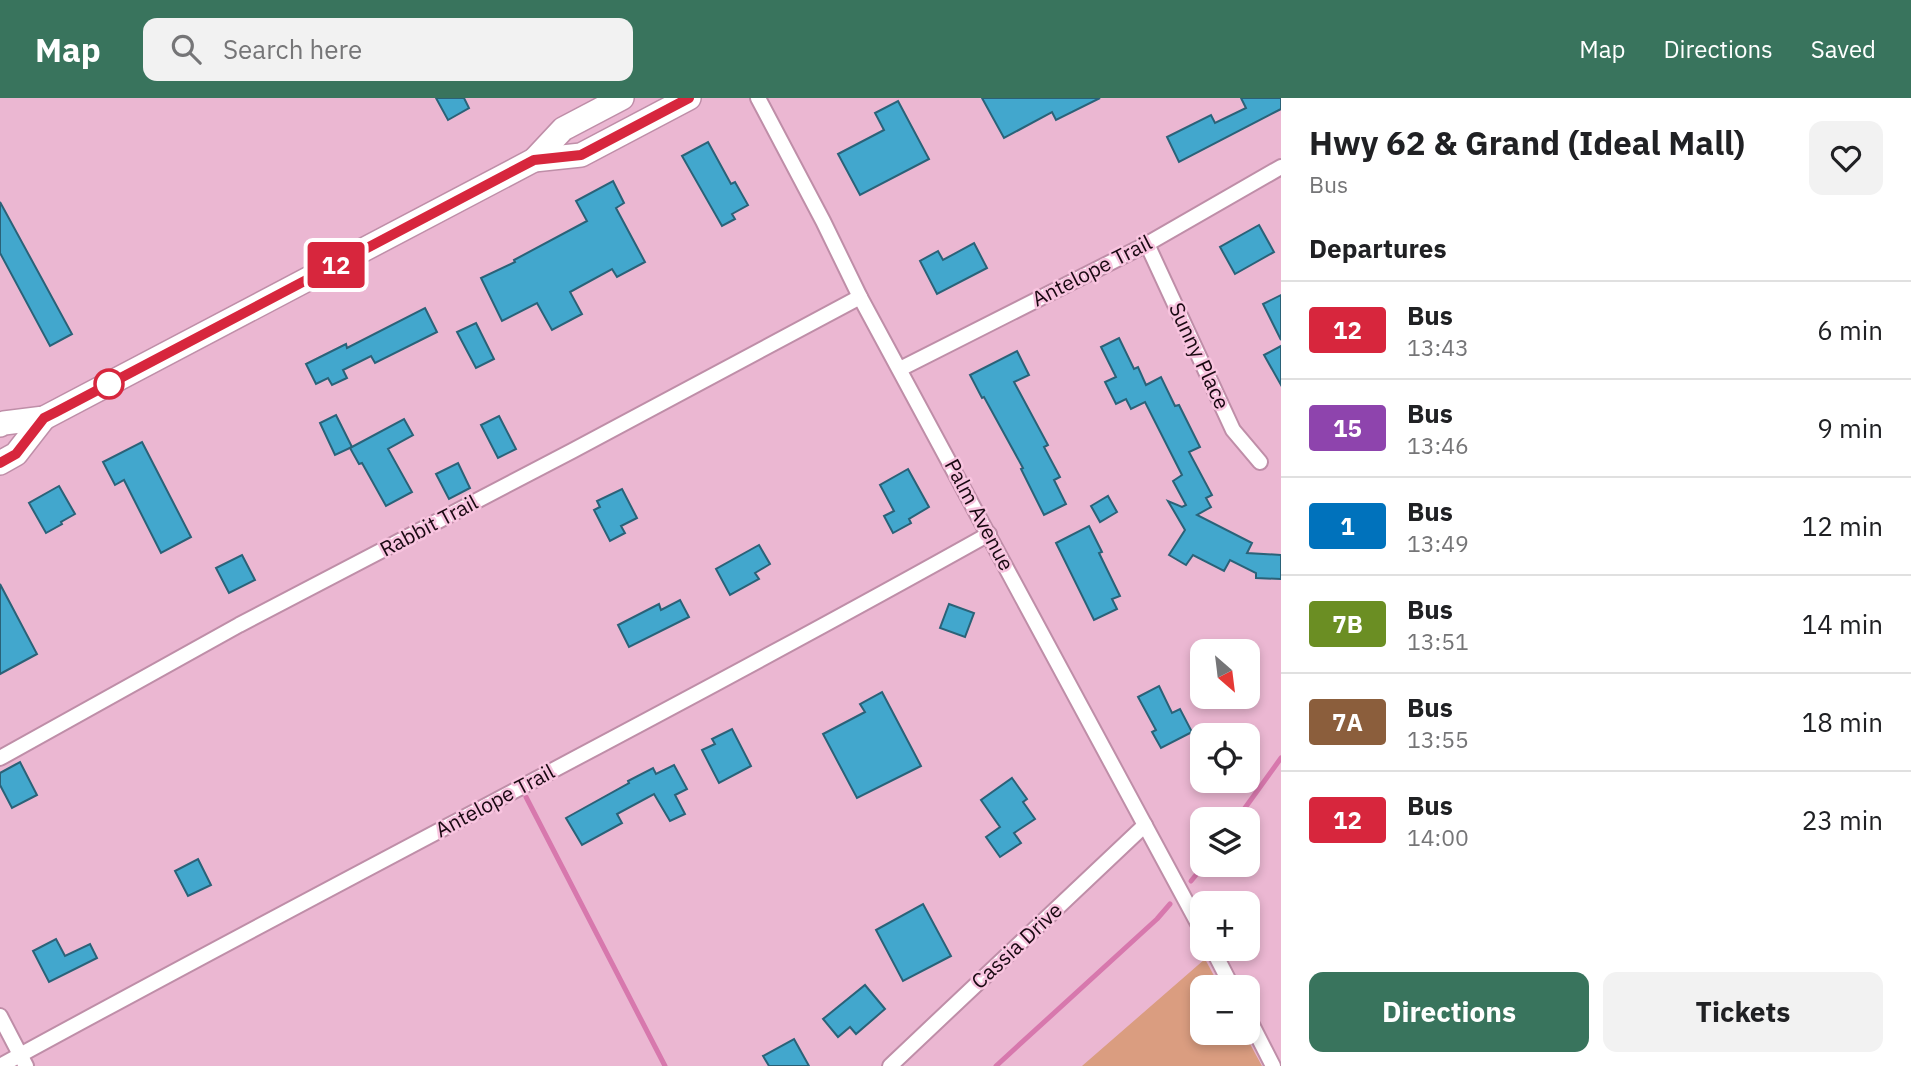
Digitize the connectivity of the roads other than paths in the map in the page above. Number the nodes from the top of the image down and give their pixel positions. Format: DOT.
graph roads {
  1 [pos="622,98"];
  2 [pos="689,98"];
  3 [pos="758,98"];
  4 [pos="534,160"];
  5 [pos="1281,167"];
  6 [pos="1147,244"];
  7 [pos="860,297"];
  8 [pos="900,369"];
  9 [pos="44,418"];
  10 [pos="0,425"];
  11 [pos="1260,462"];
  12 [pos="0,463"];
  13 [pos="989,534"];
  14 [pos="0,758"];
  15 [pos="1145,825"];
  16 [pos="1190,909"];
  17 [pos="0,1016"];
  18 [pos="1260,1041"];
  19 [pos="23,1060"];
  20 [pos="0,1066"];
  21 [pos="890,1066"];
  22 [pos="1273,1066"];
  1 -- 4 [label="main road"];
  2 -- 4 [label="main road"];
  3 -- 7 [label="street, Palm Avenue"];
  4 -- 9 [label="main road"];
  5 -- 6 [label="street, Antelope Trail"];
  6 -- 8 [label="street, Antelope Trail"];
  6 -- 11 [label="street, Sunny Place"];
  7 -- 8 [label="street, Palm Avenue"];
  7 -- 14 [label="street, Rabbit Trail"];
  8 -- 13 [label="street, Palm Avenue"];
  9 -- 10 [label="main road"];
  9 -- 12 [label="main road"];
  13 -- 15 [label="street, Palm Avenue"];
  13 -- 19 [label="street, Antelope Trail"];
  15 -- 16 [label="street, Palm Avenue"];
  15 -- 21 [label="street, Cassia Drive"];
  17 -- 19 [label="street"];
  18 -- 22 [label="street"];
  19 -- 20 [label="street, Antelope Trail"];
}
